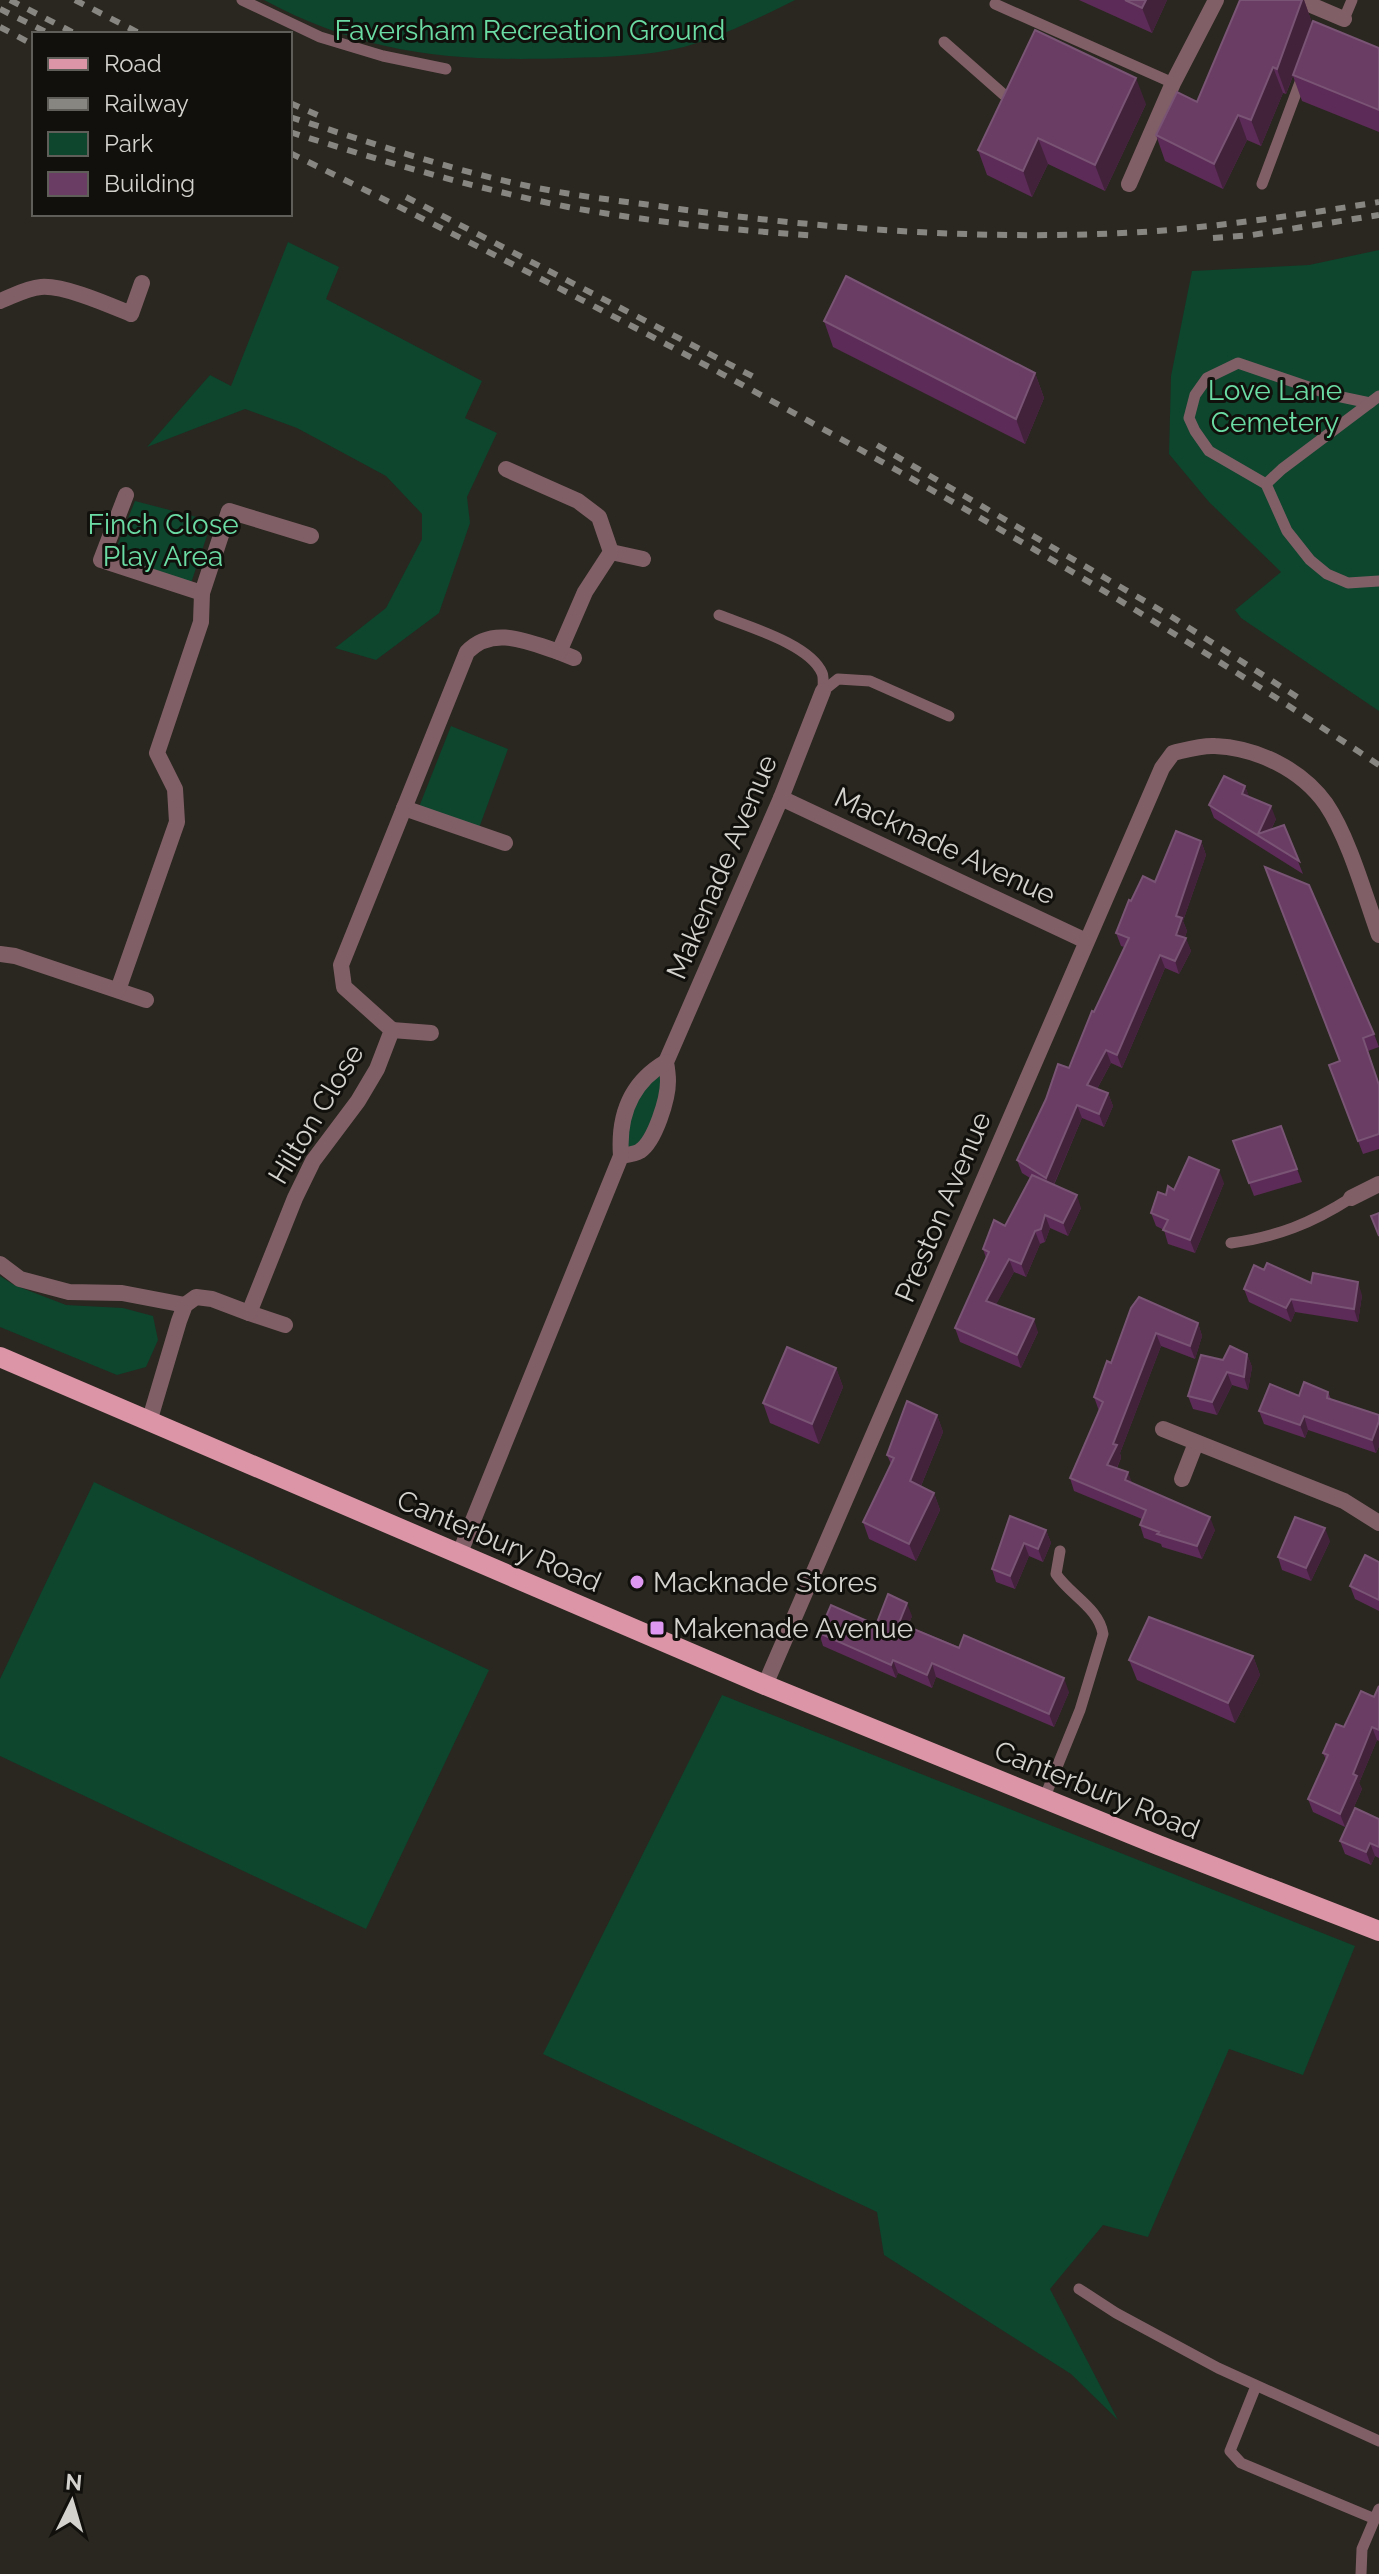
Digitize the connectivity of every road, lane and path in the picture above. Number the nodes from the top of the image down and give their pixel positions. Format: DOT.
graph roads {
  1 [pos="242,0"];
  2 [pos="1216,0"];
  3 [pos="1299,0"];
  4 [pos="1352,0"];
  5 [pos="995,4"];
  6 [pos="1344,19"];
  7 [pos="1040,24"];
  8 [pos="1035,36"];
  9 [pos="944,42"];
  10 [pos="446,69"];
  11 [pos="1305,70"];
  12 [pos="1173,83"];
  13 [pos="1016,88"];
  14 [pos="1129,184"];
  15 [pos="1262,184"];
  16 [pos="142,283"];
  17 [pos="0,301"];
  18 [pos="1375,399"];
  19 [pos="506,469"];
  20 [pos="1266,484"];
  21 [pos="126,495"];
  22 [pos="311,536"];
  23 [pos="611,552"];
  24 [pos="643,559"];
  25 [pos="1379,581"];
  26 [pos="202,593"];
  27 [pos="719,615"];
  28 [pos="823,691"];
  29 [pos="949,716"];
  30 [pos="781,798"];
  31 [pos="404,808"];
  32 [pos="505,843"];
  33 [pos="1379,935"];
  34 [pos="1086,941"];
  35 [pos="0,954"];
  36 [pos="118,990"];
  37 [pos="146,1000"];
  38 [pos="392,1030"];
  39 [pos="431,1033"];
  40 [pos="666,1062"];
  41 [pos="621,1156"];
  42 [pos="1379,1184"];
  43 [pos="1351,1198"];
  44 [pos="1231,1243"];
  45 [pos="0,1264"];
  46 [pos="185,1305"];
  47 [pos="249,1313"];
  48 [pos="285,1325"];
  49 [pos="0,1357"];
  50 [pos="149,1422"];
  51 [pos="1163,1429"];
  52 [pos="1196,1443"];
  53 [pos="1182,1479"];
  54 [pos="1379,1523"];
  55 [pos="1060,1551"];
  56 [pos="459,1555"];
  57 [pos="765,1685"];
  58 [pos="1044,1799"];
  59 [pos="1379,1931"];
  60 [pos="1079,2289"];
  61 [pos="1256,2386"];
  62 [pos="1379,2441"];
  63 [pos="1377,2514"];
  64 [pos="1361,2574"];
  1 -- 10 [label="lane"];
  2 -- 12 [label="street"];
  3 -- 6 [label="street"];
  4 -- 6 [label="lane"];
  5 -- 7 [label="lane"];
  7 -- 8 [label="lane"];
  7 -- 12 [label="lane"];
  9 -- 13 [label="lane"];
  11 -- 15 [label="lane"];
  12 -- 14 [label="street"];
  16 -- 17 [label="street"];
  18 -- 20 [label="lane"];
  18 -- 20 [label="lane"];
  19 -- 23 [label="street"];
  20 -- 25 [label="lane"];
  21 -- 26 [label="street"];
  22 -- 26 [label="street"];
  23 -- 24 [label="street"];
  23 -- 31 [label="street, Hilton Close"];
  26 -- 36 [label="street"];
  27 -- 28 [label="lane"];
  28 -- 29 [label="lane"];
  28 -- 30 [label="street, Makenade Avenue"];
  30 -- 34 [label="street, Macknade Avenue"];
  30 -- 40 [label="street, Makenade Avenue"];
  31 -- 32 [label="street"];
  31 -- 38 [label="street, Hilton Close"];
  33 -- 34 [label="street, Preston Avenue"];
  34 -- 57 [label="street, Preston Avenue"];
  35 -- 36 [label="street"];
  36 -- 37 [label="street"];
  38 -- 39 [label="street, Hilton Close"];
  38 -- 47 [label="street, Hilton Close"];
  40 -- 41 [label="street, Makenade Avenue"];
  40 -- 41 [label="street, Makenade Avenue"];
  41 -- 56 [label="street, Makenade Avenue"];
  42 -- 43 [label="street"];
  43 -- 44 [label="lane"];
  45 -- 46 [label="street"];
  46 -- 47 [label="street"];
  46 -- 50 [label="street"];
  47 -- 48 [label="street"];
  49 -- 50 [label="main road, Canterbury Road"];
  50 -- 56 [label="main road, Canterbury Road"];
  51 -- 52 [label="street"];
  52 -- 53 [label="street"];
  52 -- 54 [label="street"];
  55 -- 58 [label="lane"];
  56 -- 57 [label="main road, Canterbury Road"];
  57 -- 58 [label="main road, Canterbury Road"];
  58 -- 59 [label="main road, Canterbury Road"];
  60 -- 61 [label="lane"];
  61 -- 62 [label="lane"];
  61 -- 63 [label="lane"];
  63 -- 64 [label="lane"];
}
